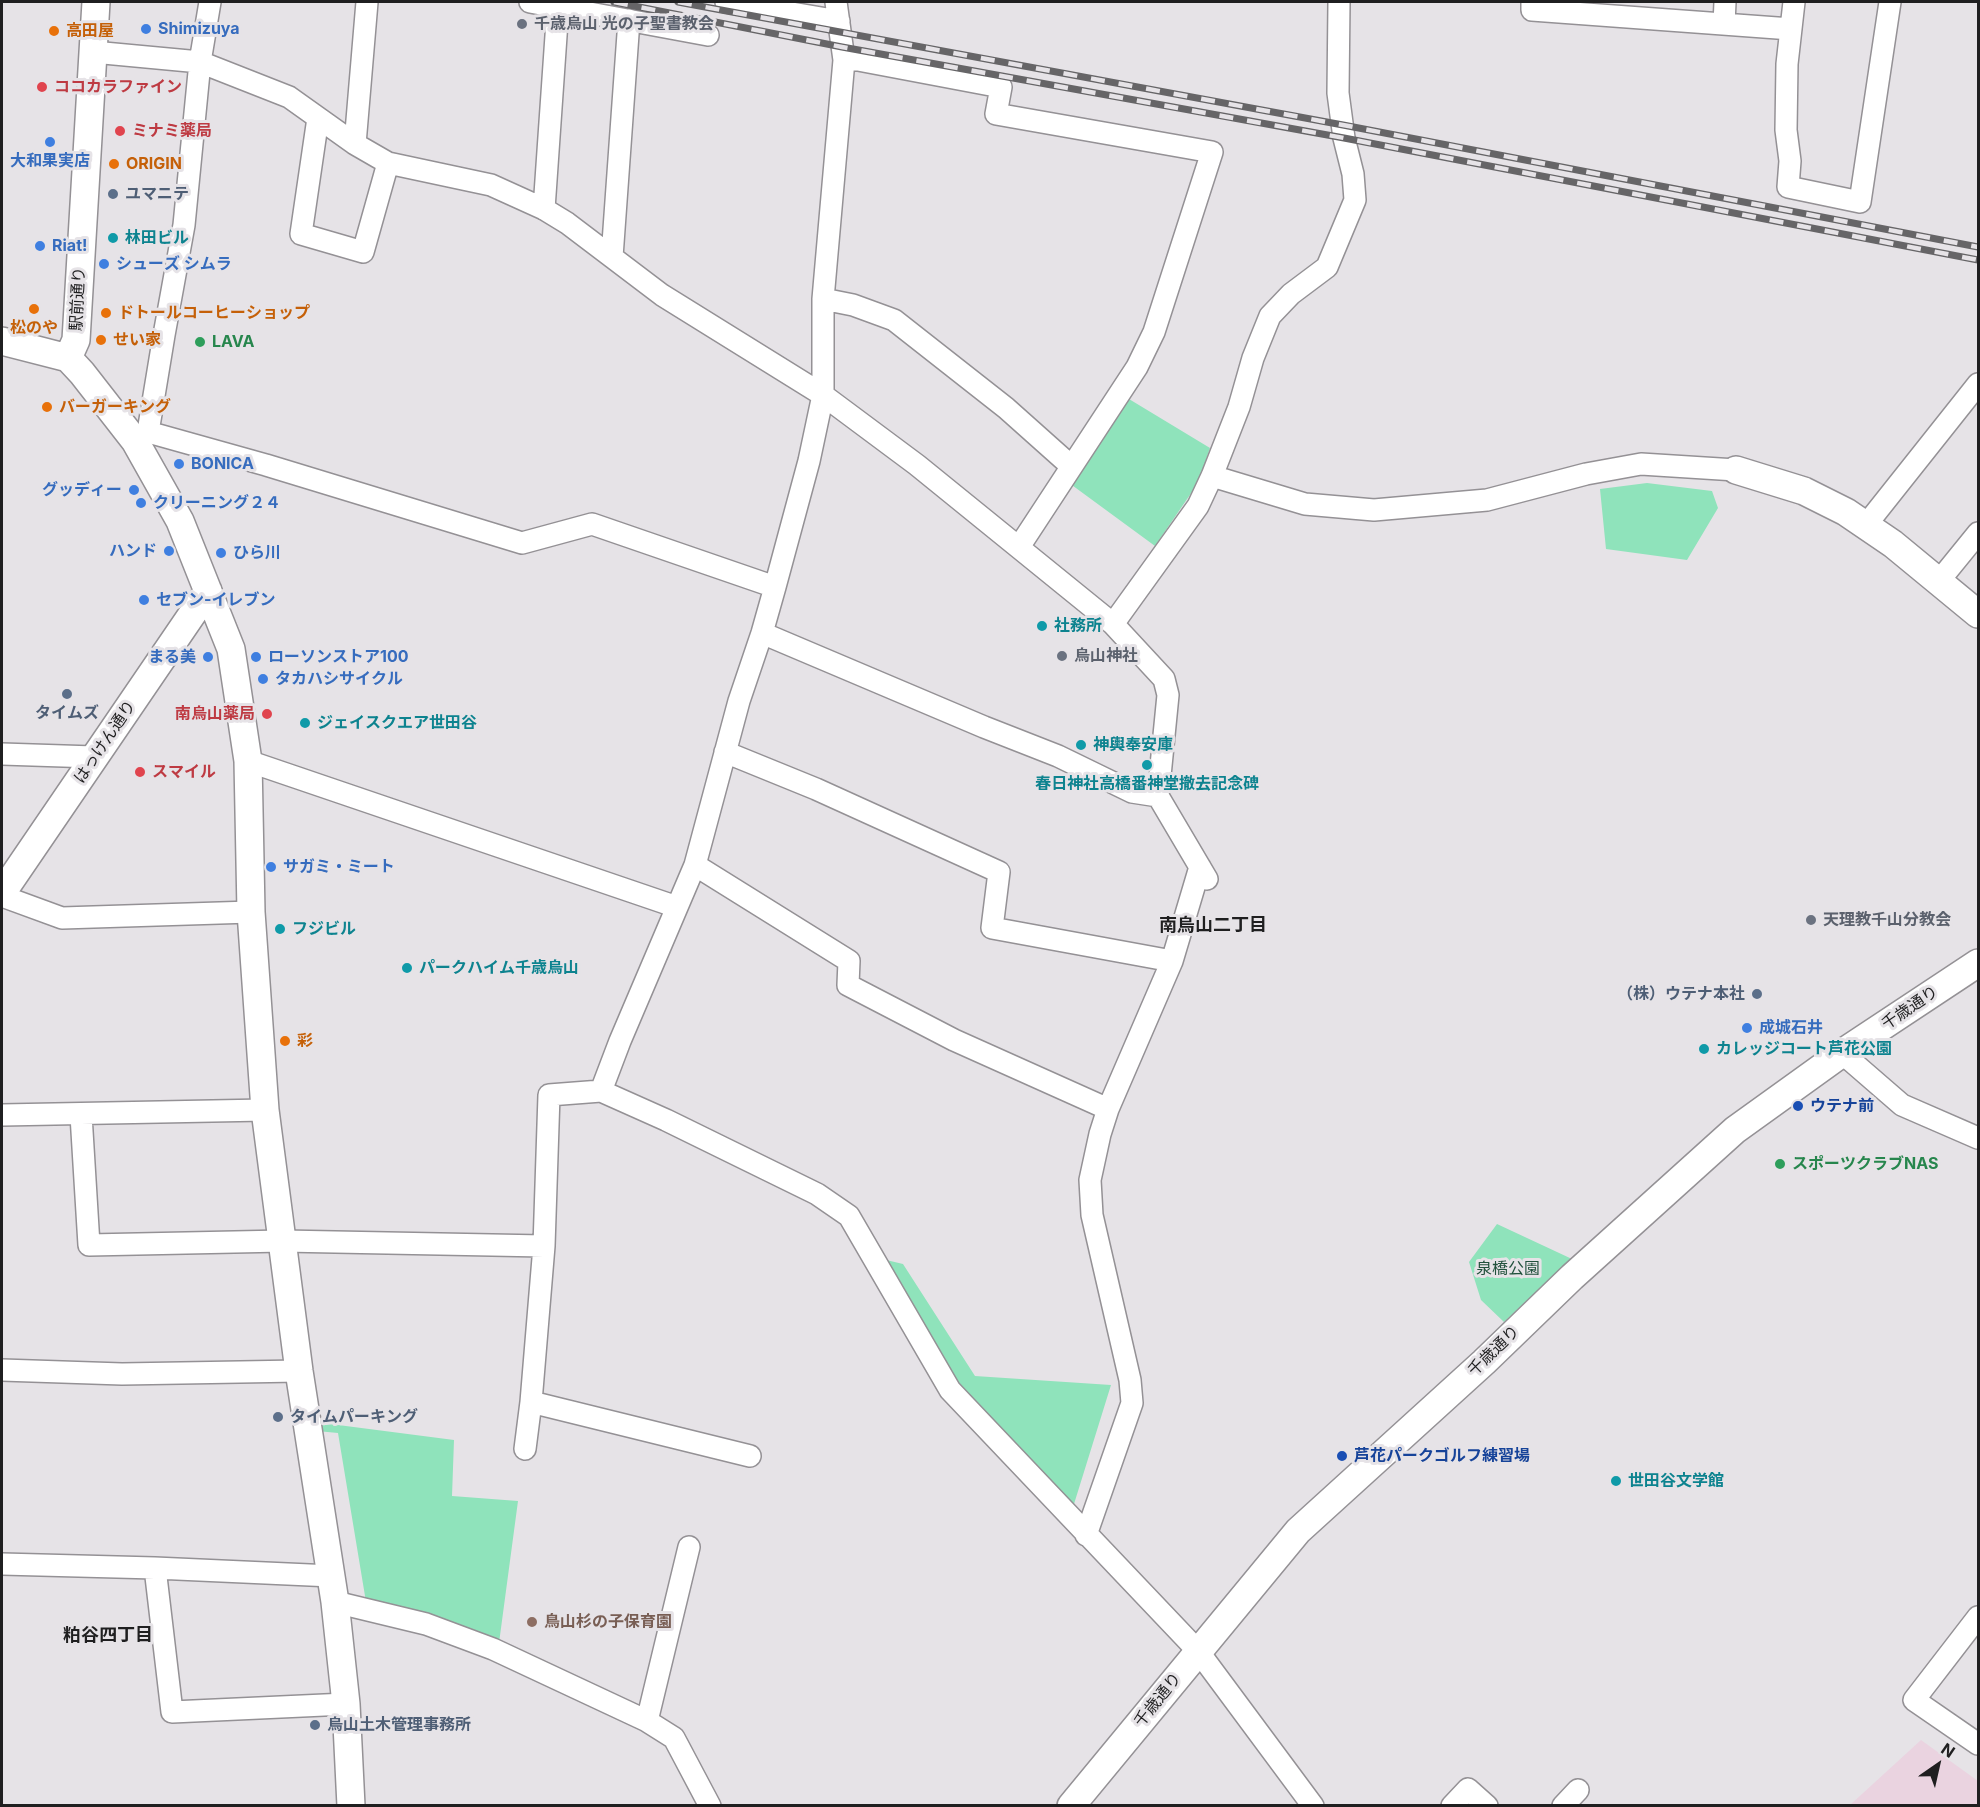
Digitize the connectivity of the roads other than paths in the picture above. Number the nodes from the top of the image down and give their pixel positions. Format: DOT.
graph roads {
  1 [pos="96,2"];
  2 [pos="210,2"];
  3 [pos="368,2"];
  4 [pos="530,2"];
  5 [pos="726,2"];
  6 [pos="1339,2"];
  7 [pos="1532,2"];
  8 [pos="1725,2"];
  9 [pos="1794,2"];
  10 [pos="1890,2"];
  11 [pos="558,7"];
  12 [pos="837,11"];
  13 [pos="629,20"];
  14 [pos="1724,24"];
  15 [pos="1791,29"];
  16 [pos="708,35"];
  17 [pos="93,52"];
  18 [pos="844,60"];
  19 [pos="200,62"];
  20 [pos="318,118"];
  21 [pos="355,144"];
  22 [pos="388,163"];
  23 [pos="544,209"];
  24 [pos="612,257"];
  25 [pos="823,299"];
  26 [pos="2,341"];
  27 [pos="68,358"];
  28 [pos="1978,384"];
  29 [pos="823,395"];
  30 [pos="142,437"];
  31 [pos="1071,466"];
  32 [pos="1736,470"];
  33 [pos="1212,477"];
  34 [pos="1866,525"];
  35 [pos="1978,533"];
  36 [pos="1019,548"];
  37 [pos="1939,581"];
  38 [pos="775,586"];
  39 [pos="208,591"];
  40 [pos="1978,614"];
  41 [pos="1113,624"];
  42 [pos="762,633"];
  43 [pos="725,752"];
  44 [pos="2,754"];
  45 [pos="94,757"];
  46 [pos="248,761"];
  47 [pos="1158,796"];
  48 [pos="695,865"];
  49 [pos="2,895"];
  50 [pos="677,907"];
  51 [pos="250,912"];
  52 [pos="1172,961"];
  53 [pos="1978,963"];
  54 [pos="1842,1053"];
  55 [pos="601,1091"];
  56 [pos="1108,1109"];
  57 [pos="265,1110"];
  58 [pos="2,1115"];
  59 [pos="81,1115"];
  60 [pos="1978,1138"];
  61 [pos="284,1241"];
  62 [pos="544,1246"];
  63 [pos="2,1370"];
  64 [pos="299,1371"];
  65 [pos="531,1402"];
  66 [pos="525,1449"];
  67 [pos="750,1455"];
  68 [pos="1086,1535"];
  69 [pos="689,1547"];
  70 [pos="2,1564"];
  71 [pos="155,1568"];
  72 [pos="334,1589"];
  73 [pos="1978,1617"];
  74 [pos="1198,1651"];
  75 [pos="346,1704"];
  76 [pos="647,1721"];
  77 [pos="1978,1744"];
  78 [pos="1578,1790"];
  79 [pos="355,1804"];
  80 [pos="710,1806"];
  81 [pos="1071,1806"];
  82 [pos="1313,1806"];
  83 [pos="1452,1806"];
  84 [pos="1487,1806"];
  85 [pos="1563,1806"];
  1 -- 17 [label="street, 駅前通り"];
  2 -- 19 [label="street"];
  3 -- 21 [label="street"];
  4 -- 11 [label="street"];
  5 -- 12 [label="street"];
  6 -- 33 [label="street"];
  7 -- 14 [label="street"];
  8 -- 14 [label="street"];
  9 -- 15 [label="street"];
  10 -- 15 [label="street"];
  11 -- 13 [label="street"];
  11 -- 23 [label="street"];
  12 -- 18 [label="street"];
  13 -- 16 [label="street"];
  13 -- 24 [label="street"];
  14 -- 15 [label="street"];
  17 -- 19 [label="street"];
  17 -- 27 [label="street, 駅前通り"];
  18 -- 25 [label="street"];
  18 -- 31 [label="street"];
  19 -- 20 [label="street"];
  19 -- 30 [label="street"];
  20 -- 21 [label="street"];
  20 -- 22 [label="street"];
  21 -- 22 [label="street"];
  22 -- 23 [label="street"];
  23 -- 24 [label="street"];
  24 -- 29 [label="street"];
  25 -- 29 [label="street"];
  25 -- 31 [label="street"];
  26 -- 27 [label="street"];
  27 -- 30 [label="street"];
  28 -- 34 [label="street"];
  29 -- 36 [label="street"];
  29 -- 38 [label="street"];
  30 -- 38 [label="street"];
  30 -- 39 [label="street"];
  31 -- 36 [label="street"];
  32 -- 33 [label="street"];
  32 -- 34 [label="street"];
  33 -- 41 [label="street"];
  34 -- 37 [label="street"];
  35 -- 37 [label="street"];
  36 -- 41 [label="street"];
  37 -- 40 [label="street"];
  38 -- 42 [label="street"];
  39 -- 45 [label="street, はっけん通り"];
  39 -- 46 [label="street"];
  41 -- 47 [label="street"];
  42 -- 43 [label="street"];
  42 -- 47 [label="street"];
  43 -- 48 [label="street"];
  43 -- 52 [label="street"];
  44 -- 45 [label="street"];
  45 -- 49 [label="street, はっけん通り"];
  46 -- 50 [label="street"];
  46 -- 51 [label="street"];
  47 -- 52 [label="street"];
  48 -- 50 [label="street"];
  48 -- 56 [label="street"];
  49 -- 51 [label="street"];
  50 -- 55 [label="street"];
  51 -- 57 [label="street"];
  52 -- 56 [label="street"];
  53 -- 54 [label="street, 千歳通り"];
  54 -- 60 [label="street"];
  54 -- 74 [label="street, 千歳通り"];
  55 -- 62 [label="street"];
  55 -- 68 [label="street"];
  56 -- 68 [label="street"];
  57 -- 59 [label="street"];
  57 -- 61 [label="street"];
  58 -- 59 [label="street"];
  59 -- 61 [label="street"];
  61 -- 62 [label="street"];
  61 -- 64 [label="street"];
  62 -- 65 [label="street"];
  63 -- 64 [label="street"];
  64 -- 72 [label="street"];
  65 -- 66 [label="street"];
  65 -- 67 [label="street"];
  68 -- 74 [label="street"];
  69 -- 76 [label="street"];
  70 -- 71 [label="street"];
  71 -- 72 [label="street"];
  71 -- 75 [label="street"];
  72 -- 75 [label="street"];
  72 -- 76 [label="street"];
  73 -- 77 [label="street"];
  74 -- 81 [label="street, 千歳通り"];
  74 -- 82 [label="street"];
  75 -- 79 [label="street"];
  76 -- 80 [label="street"];
  78 -- 85 [label="street"];
  83 -- 84 [label="street"];
}
